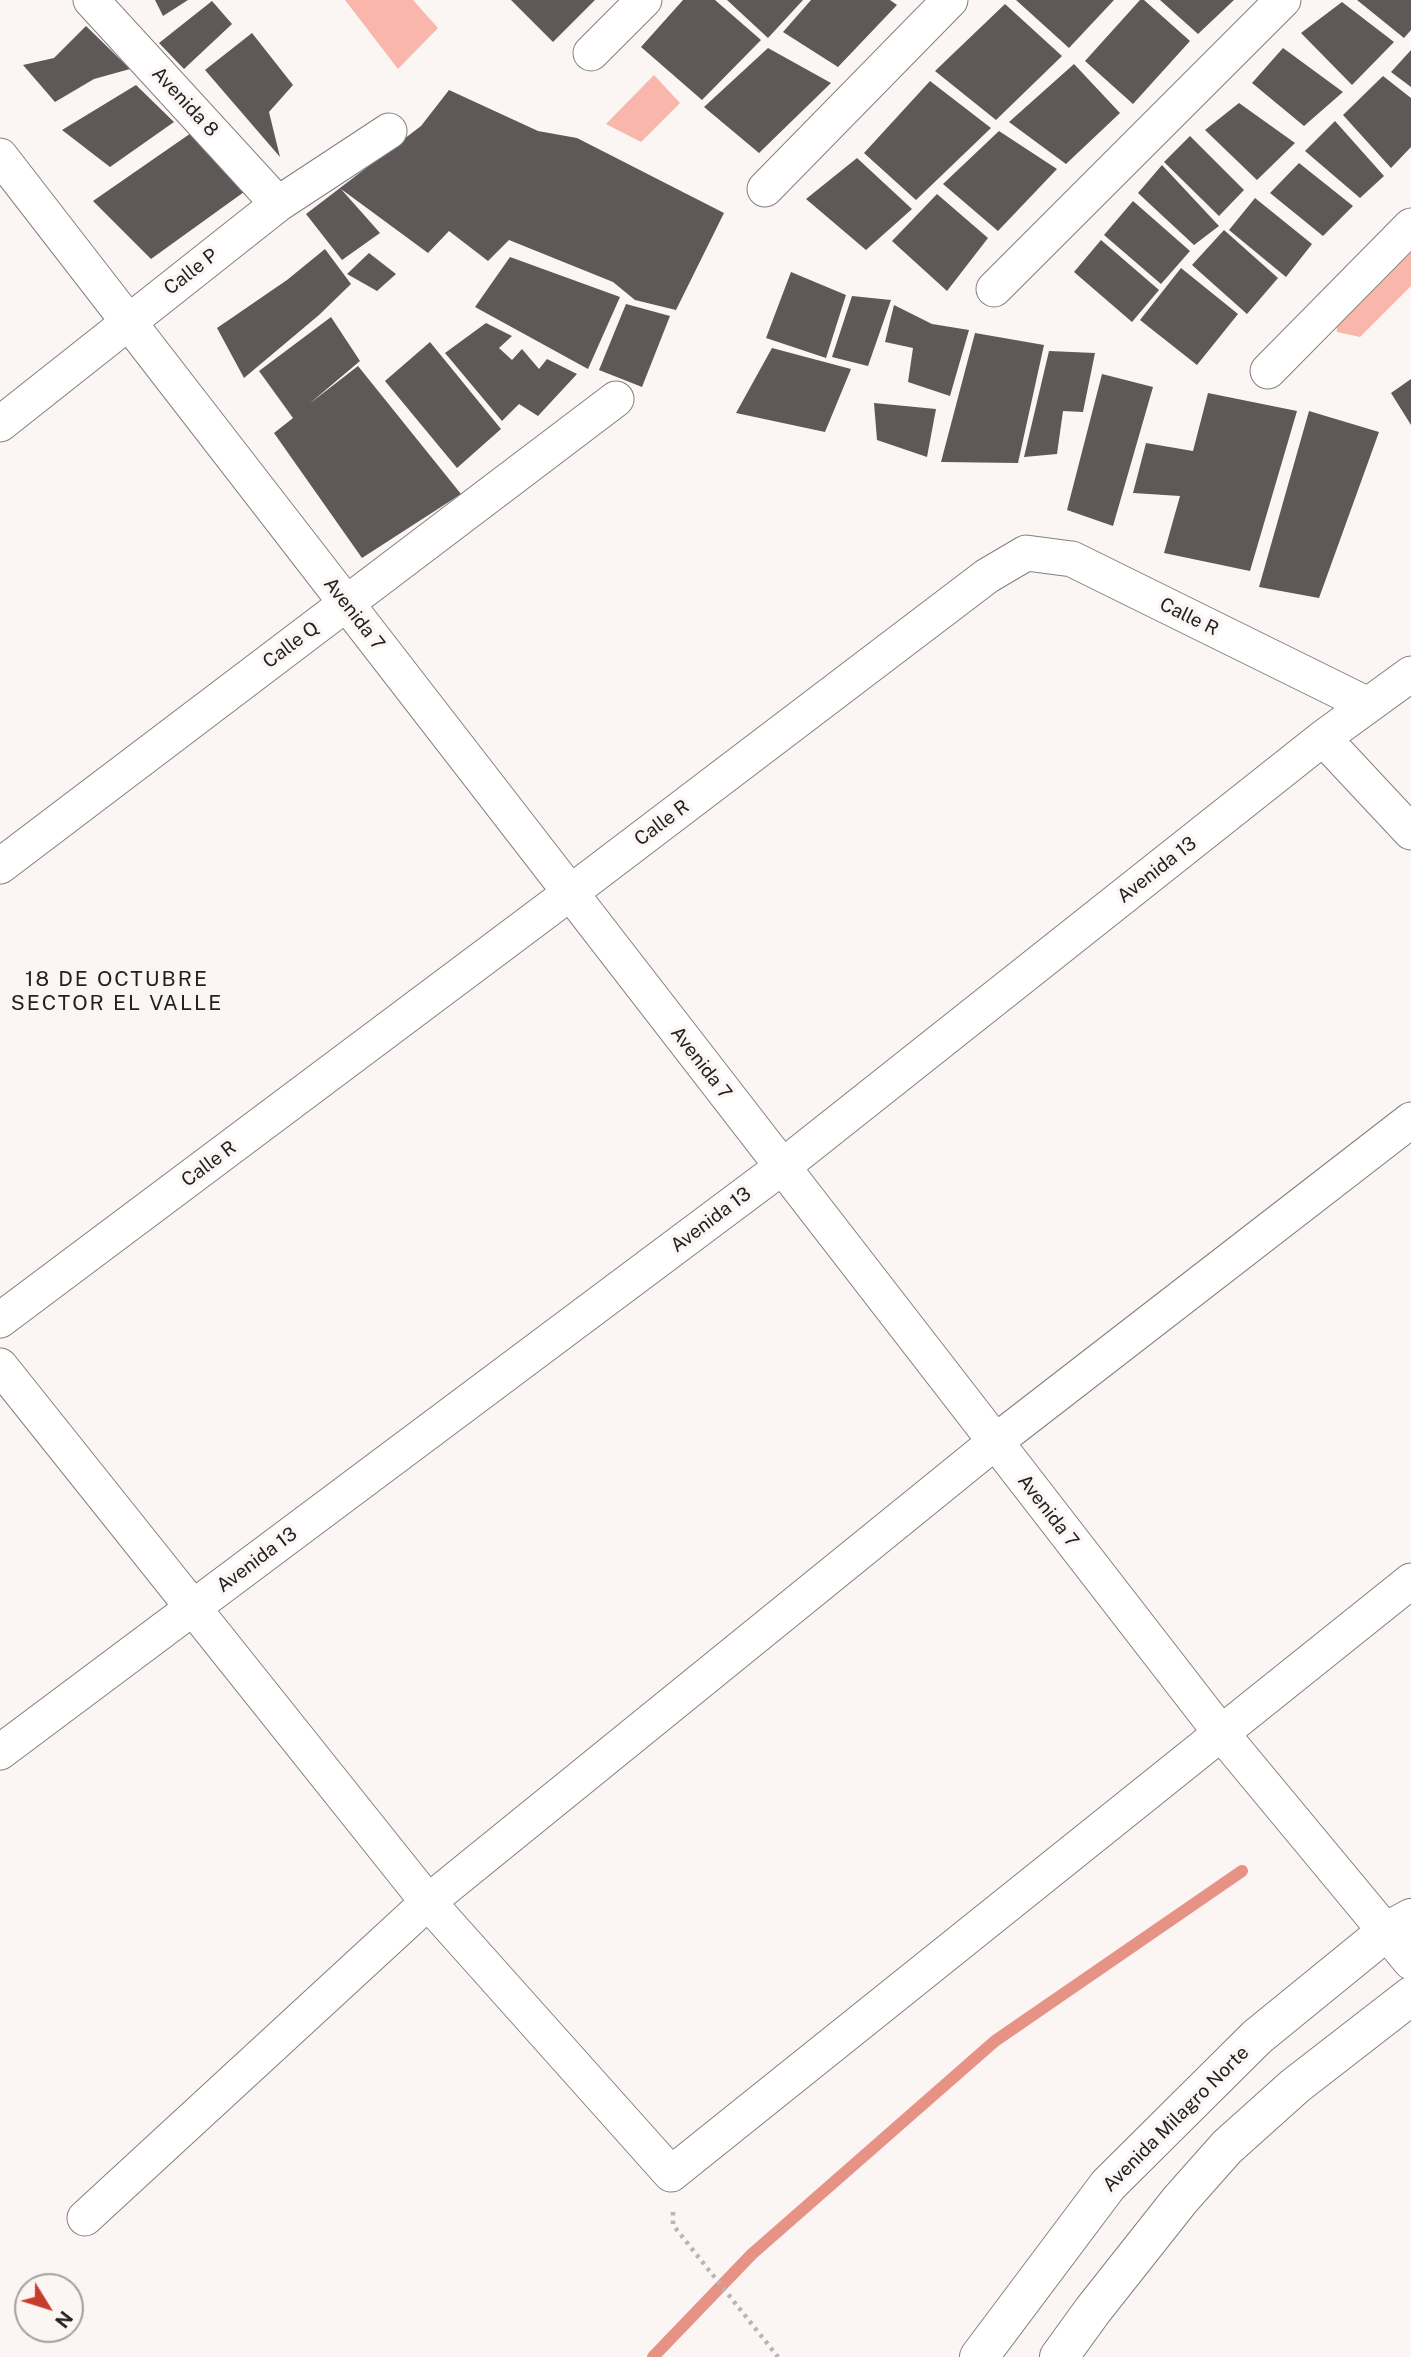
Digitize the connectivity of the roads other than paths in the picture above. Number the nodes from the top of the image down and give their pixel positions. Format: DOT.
graph roads {
  1 [pos="91,0"];
  2 [pos="644,0"];
  3 [pos="950,0"];
  4 [pos="1283,0"];
  5 [pos="590,54"];
  6 [pos="389,131"];
  7 [pos="0,156"];
  8 [pos="765,189"];
  9 [pos="278,204"];
  10 [pos="1411,226"];
  11 [pos="994,289"];
  12 [pos="128,321"];
  13 [pos="1268,371"];
  14 [pos="616,399"];
  15 [pos="0,424"];
  16 [pos="346,604"];
  17 [pos="1411,674"];
  18 [pos="1366,704"];
  19 [pos="1323,737"];
  20 [pos="1411,832"];
  21 [pos="0,866"];
  22 [pos="570,894"];
  23 [pos="1411,1120"];
  24 [pos="782,1167"];
  25 [pos="0,1320"];
  26 [pos="0,1366"];
  27 [pos="995,1441"];
  28 [pos="1411,1581"];
  29 [pos="193,1607"];
  30 [pos="1221,1733"];
  31 [pos="0,1752"];
  32 [pos="428,1902"];
  33 [pos="1399,1925"];
  34 [pos="1411,1962"];
  35 [pos="1411,1996"];
  36 [pos="85,2218"];
  37 [pos="979,2357"];
  38 [pos="1059,2357"];
  1 -- 9 [label="street, Avenida 8"];
  2 -- 5 [label="street"];
  3 -- 8 [label="street"];
  4 -- 11 [label="street"];
  6 -- 9 [label="street, Calle P"];
  7 -- 12 [label="street, Avenida 7"];
  9 -- 12 [label="street, Calle P"];
  10 -- 13 [label="street"];
  12 -- 15 [label="street, Calle P"];
  12 -- 16 [label="street, Avenida 7"];
  14 -- 16 [label="street, Calle Q"];
  16 -- 21 [label="street, Calle Q"];
  16 -- 22 [label="street, Avenida 7"];
  17 -- 18 [label="street, Avenida 13"];
  18 -- 19 [label="street, Avenida 13"];
  18 -- 22 [label="street, Calle R"];
  19 -- 20 [label="street"];
  19 -- 24 [label="street, Avenida 13"];
  22 -- 24 [label="street, Avenida 7"];
  22 -- 25 [label="street, Calle R"];
  23 -- 27 [label="street"];
  24 -- 27 [label="street, Avenida 7"];
  24 -- 29 [label="street, Avenida 13"];
  26 -- 29 [label="street"];
  27 -- 30 [label="street, Avenida 7"];
  27 -- 32 [label="street"];
  28 -- 30 [label="street"];
  29 -- 31 [label="street, Avenida 13"];
  29 -- 32 [label="street"];
  30 -- 32 [label="street"];
  30 -- 33 [label="street, Avenida 7"];
  32 -- 36 [label="street"];
  33 -- 34 [label="street, Avenida 7"];
  33 -- 37 [label="main road, Avenida Milagro Norte"];
  35 -- 38 [label="main road"];
}
